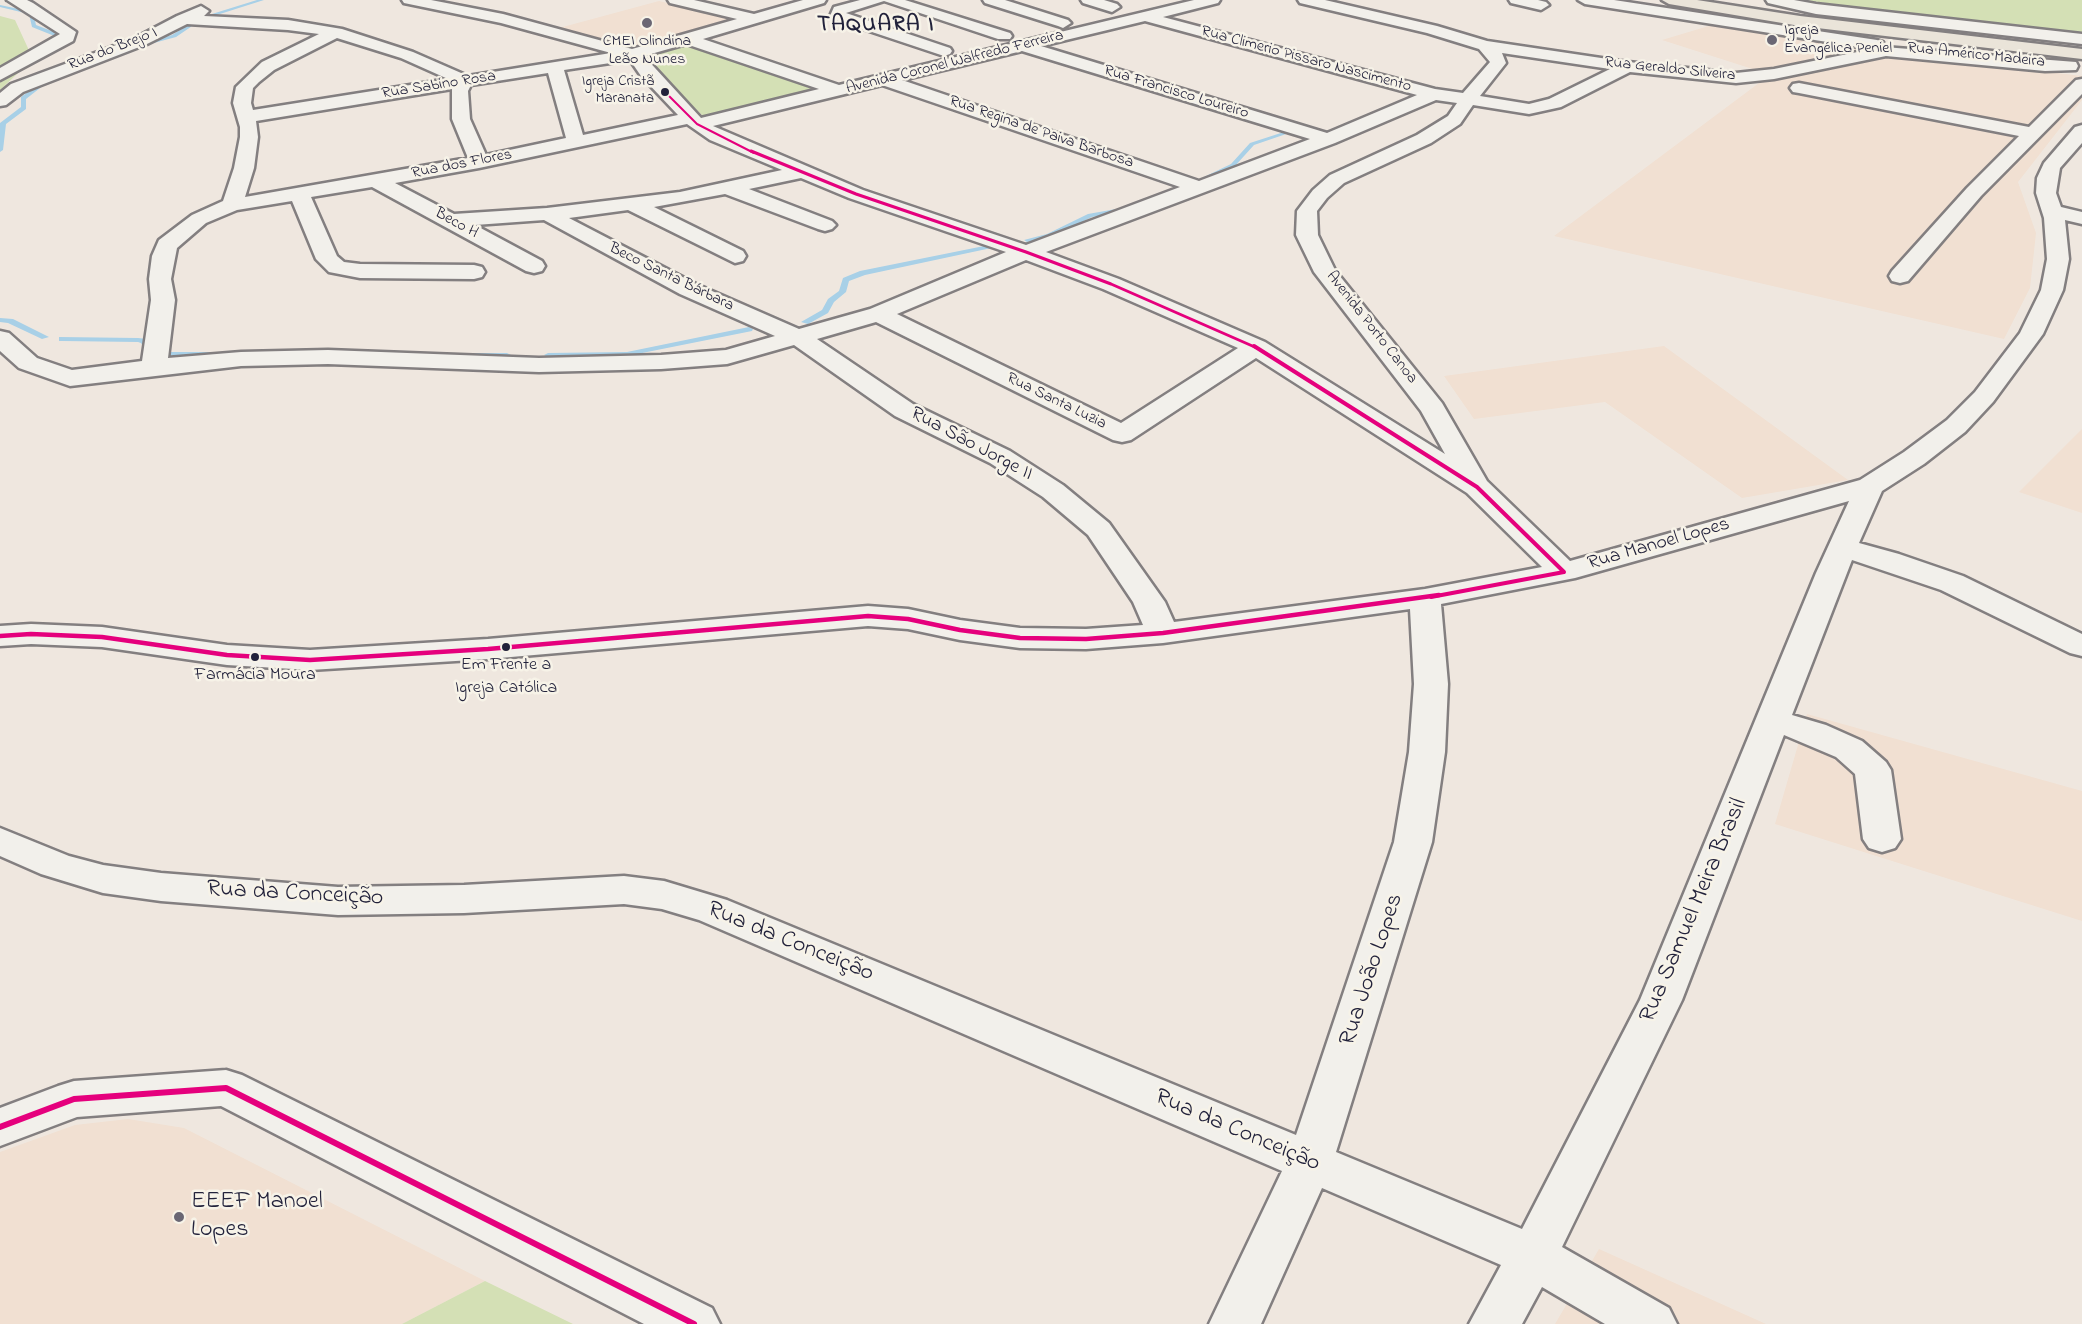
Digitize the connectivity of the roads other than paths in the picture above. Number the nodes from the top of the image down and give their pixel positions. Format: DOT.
graph roads {
  1 [pos="409,0"];
  2 [pos="675,0"];
  3 [pos="819,0"];
  4 [pos="877,0"];
  5 [pos="890,0"];
  6 [pos="990,0"];
  7 [pos="1088,0"];
  8 [pos="1213,0"];
  9 [pos="1305,0"];
  10 [pos="1516,0"];
  11 [pos="1585,0"];
  12 [pos="1669,0"];
  13 [pos="1717,0"];
  14 [pos="1748,0"];
  15 [pos="1773,0"];
  16 [pos="49,2"];
  17 [pos="427,2"];
  18 [pos="21,3"];
  19 [pos="219,4"];
  20 [pos="1541,5"];
  21 [pos="1112,7"];
  22 [pos="1816,9"];
  23 [pos="1145,16"];
  24 [pos="182,19"];
  25 [pos="756,20"];
  26 [pos="1063,23"];
  27 [pos="336,32"];
  28 [pos="1004,36"];
  29 [pos="687,39"];
  30 [pos="2082,39"];
  31 [pos="1023,46"];
  32 [pos="1485,46"];
  33 [pos="2082,49"];
  34 [pos="944,51"];
  35 [pos="634,54"];
  36 [pos="1628,67"];
  37 [pos="555,69"];
  38 [pos="2079,70"];
  39 [pos="0,75"];
  40 [pos="885,80"];
  41 [pos="466,81"];
  42 [pos="1799,88"];
  43 [pos="841,92"];
  44 [pos="1434,94"];
  45 [pos="1468,99"];
  46 [pos="0,101"];
  47 [pos="245,117"];
  48 [pos="694,121"];
  49 [pos="635,130"];
  50 [pos="2082,131"];
  51 [pos="2031,133"];
  52 [pos="1329,140"];
  53 [pos="576,142"];
  54 [pos="660,144"];
  55 [pos="479,162"];
  56 [pos="802,172"];
  57 [pos="377,181"];
  58 [pos="1198,187"];
  59 [pos="729,189"];
  60 [pos="300,195"];
  61 [pos="631,204"];
  62 [pos="232,205"];
  63 [pos="2052,211"];
  64 [pos="547,214"];
  65 [pos="2082,218"];
  66 [pos="450,221"];
  67 [pos="825,225"];
  68 [pos="1026,252"];
  69 [pos="735,256"];
  70 [pos="534,266"];
  71 [pos="474,272"];
  72 [pos="1900,276"];
  73 [pos="878,314"];
  74 [pos="798,337"];
  75 [pos="0,338"];
  76 [pos="1256,347"];
  77 [pos="154,367"];
  78 [pos="1870,486"];
  79 [pos="1477,487"];
  80 [pos="1842,548"];
  81 [pos="1564,572"];
  82 [pos="1425,598"];
  83 [pos="1163,633"];
  84 [pos="0,636"];
  85 [pos="2082,646"];
  86 [pos="1774,721"];
  87 [pos="1882,839"];
  88 [pos="0,842"];
  89 [pos="6,1119"];
  90 [pos="1310,1162"];
  91 [pos="1533,1256"];
  92 [pos="694,1324"];
  93 [pos="1235,1324"];
  94 [pos="1495,1324"];
  95 [pos="1651,1324"];
  1 -- 17 [label="street"];
  2 -- 25 [label="street"];
  3 -- 25 [label="street"];
  4 -- 34 [label="street"];
  5 -- 28 [label="street"];
  6 -- 26 [label="street"];
  7 -- 21 [label="street"];
  8 -- 23 [label="street, Avenida Coronel Walfredo Ferreira"];
  9 -- 32 [label="street, Rua Geraldo Silveira"];
  10 -- 20 [label="street"];
  11 -- 38 [label="street, Rua Américo Madeira"];
  12 -- 38 [label="main road"];
  13 -- 33 [label="main road"];
  14 -- 22 [label="street"];
  15 -- 22 [label="street"];
  16 -- 18 [label="street"];
  17 -- 35 [label="street"];
  18 -- 39 [label="street"];
  19 -- 24 [label="street, Rua do Brejo I"];
  22 -- 30 [label="street"];
  23 -- 31 [label="street, Avenida Coronel Walfredo Ferreira"];
  23 -- 44 [label="street, Rua Climerio Pissaro Nascimento"];
  24 -- 27 [label="street"];
  24 -- 46 [label="street, Rua do Brejo I"];
  25 -- 29 [label="street, Rua Sabino Rosa"];
  27 -- 41 [label="street"];
  27 -- 47 [label="street"];
  29 -- 35 [label="street, Rua Sabino Rosa"];
  29 -- 43 [label="street"];
  31 -- 40 [label="street, Avenida Coronel Walfredo Ferreira"];
  31 -- 52 [label="street, Rua Francisco Loureiro"];
  32 -- 36 [label="street, Rua Geraldo Silveira"];
  32 -- 45 [label="street, Avenida Porto Canoa"];
  35 -- 37 [label="street, Rua Sabino Rosa"];
  35 -- 48 [label="street"];
  36 -- 38 [label="street, Rua Geraldo Silveira"];
  36 -- 45 [label="street, Rua Climerio Pissaro Nascimento"];
  37 -- 41 [label="street, Rua Sabino Rosa"];
  37 -- 53 [label="street"];
  38 -- 51 [label="street"];
  40 -- 43 [label="street, Avenida Coronel Walfredo Ferreira"];
  40 -- 58 [label="street, Rua Regina de Paiva Barbosa"];
  41 -- 47 [label="street, Rua Sabino Rosa"];
  41 -- 55 [label="street"];
  42 -- 51 [label="street"];
  43 -- 48 [label="street, Avenida Coronel Walfredo Ferreira"];
  44 -- 45 [label="street, Rua Climerio Pissaro Nascimento"];
  44 -- 52 [label="street"];
  45 -- 79 [label="street, Avenida Porto Canoa"];
  47 -- 62 [label="street"];
  48 -- 49 [label="street, Rua dos Flores"];
  48 -- 56 [label="street"];
  49 -- 53 [label="street, Rua dos Flores"];
  49 -- 54 [label="street"];
  50 -- 63 [label="street, Rua Manoel Lopes"];
  51 -- 72 [label="street"];
  52 -- 58 [label="street"];
  53 -- 55 [label="street, Rua dos Flores"];
  55 -- 57 [label="street, Rua dos Flores"];
  56 -- 59 [label="street"];
  56 -- 68 [label="street"];
  57 -- 60 [label="street, Rua dos Flores"];
  57 -- 66 [label="street, Beco H"];
  58 -- 68 [label="street"];
  59 -- 61 [label="street"];
  59 -- 67 [label="street"];
  60 -- 62 [label="street, Rua dos Flores"];
  60 -- 71 [label="street"];
  61 -- 64 [label="street"];
  61 -- 69 [label="street"];
  62 -- 77 [label="street, Rua dos Flores"];
  63 -- 65 [label="street"];
  63 -- 78 [label="street, Rua Manoel Lopes"];
  64 -- 66 [label="street"];
  64 -- 74 [label="street, Beco Santa Bárbara"];
  66 -- 70 [label="street, Beco H"];
  68 -- 73 [label="street"];
  68 -- 76 [label="street"];
  73 -- 74 [label="street"];
  73 -- 76 [label="street, Rua Santa Luzia"];
  74 -- 77 [label="street"];
  74 -- 83 [label="street, Rua São Jorge II"];
  75 -- 77 [label="street"];
  76 -- 79 [label="street"];
  78 -- 80 [label="street, Rua Samuel Meira Brasil"];
  78 -- 81 [label="street, Rua Manoel Lopes"];
  79 -- 81 [label="street"];
  80 -- 85 [label="street"];
  80 -- 86 [label="street, Rua Samuel Meira Brasil"];
  81 -- 82 [label="street, Rua Manoel Lopes"];
  82 -- 83 [label="street, Rua Manoel Lopes"];
  82 -- 90 [label="street, Rua João Lopes"];
  83 -- 84 [label="street, Rua Manoel Lopes"];
  86 -- 87 [label="street"];
  86 -- 91 [label="street, Rua Samuel Meira Brasil"];
  88 -- 90 [label="street, Rua da Conceição"];
  89 -- 92 [label="street"];
  90 -- 91 [label="street, Rua da Conceição"];
  90 -- 93 [label="street, Rua João Lopes"];
  91 -- 94 [label="street, Rua Samuel Meira Brasil"];
  91 -- 95 [label="street, Rua da Conceição"];
}
